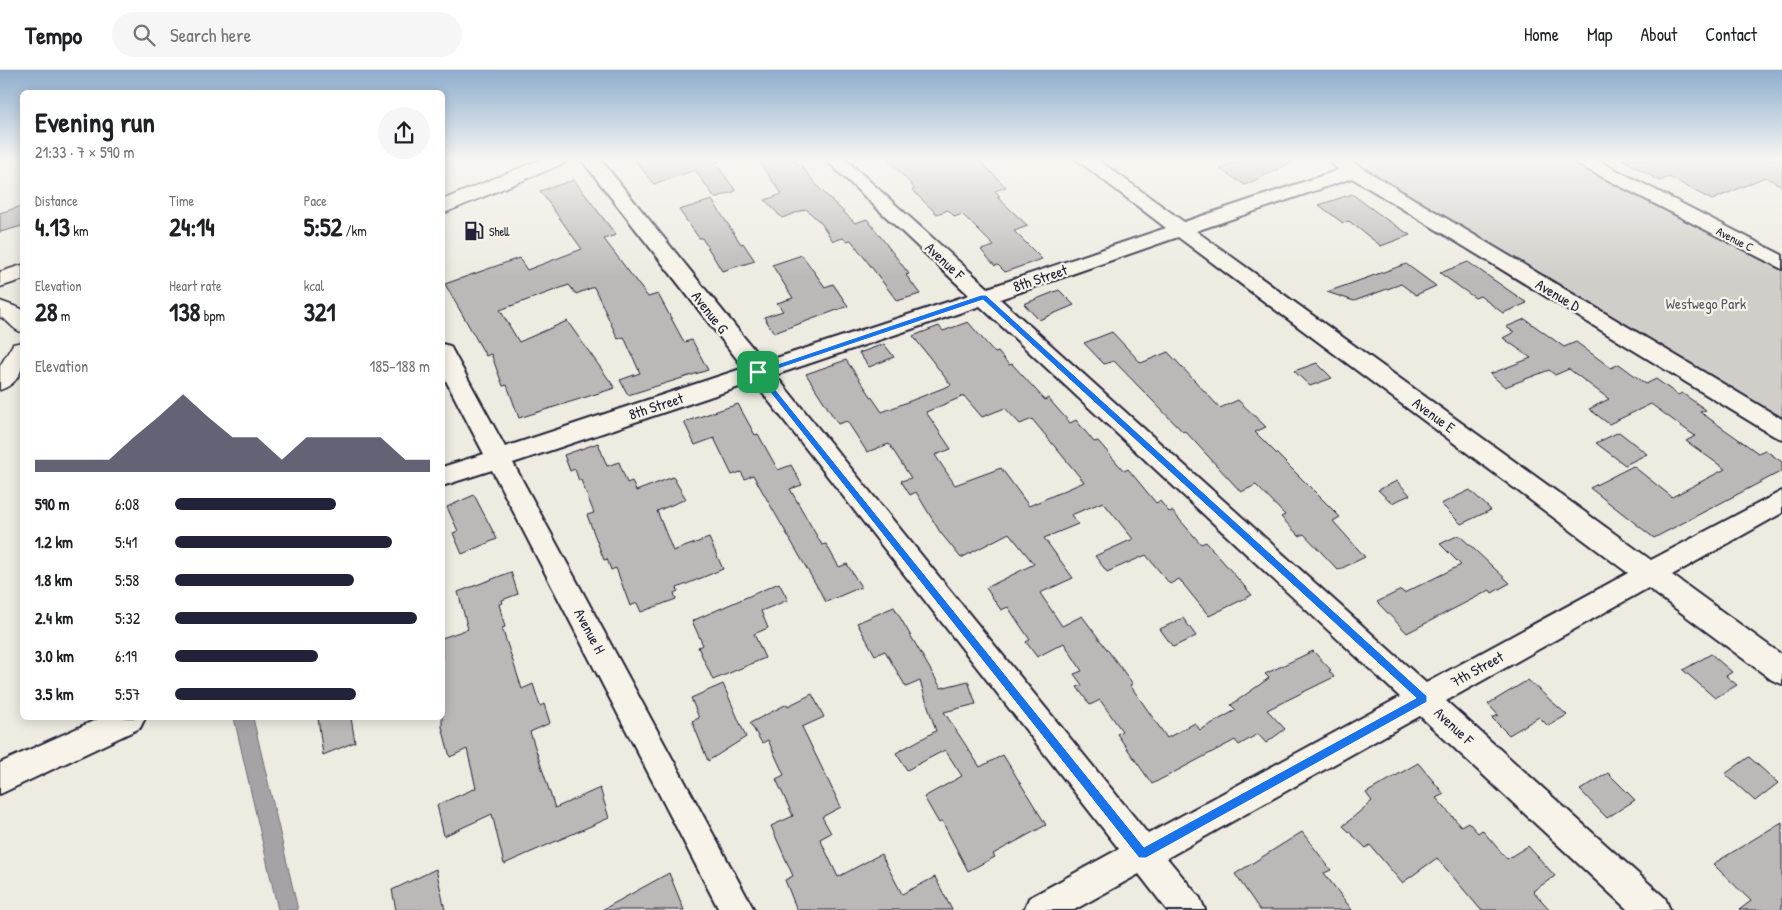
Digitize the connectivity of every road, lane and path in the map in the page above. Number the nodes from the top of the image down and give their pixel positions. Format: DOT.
graph roads {
  1 [pos="465,198"];
  2 [pos="621,198"];
  3 [pos="877,198"];
  4 [pos="1139,198"];
  5 [pos="1272,198"];
  6 [pos="1398,198"];
  7 [pos="1656,198"];
  8 [pos="445,207"];
  9 [pos="1181,229"];
  10 [pos="1782,263"];
  11 [pos="20,273"];
  12 [pos="0,280"];
  13 [pos="984,297"];
  14 [pos="0,309"];
  15 [pos="20,322"];
  16 [pos="20,353"];
  17 [pos="445,357"];
  18 [pos="758,372"];
  19 [pos="0,381"];
  20 [pos="20,387"];
  21 [pos="0,396"];
  22 [pos="1782,430"];
  23 [pos="498,458"];
  24 [pos="445,476"];
  25 [pos="1782,501"];
  26 [pos="1649,574"];
  27 [pos="1782,671"];
  28 [pos="1424,699"];
  29 [pos="126,720"];
  30 [pos="0,779"];
  31 [pos="1143,854"];
  32 [pos="737,910"];
  33 [pos="1042,910"];
  34 [pos="1188,910"];
  35 [pos="1653,910"];
  1 -- 8 [label="highway"];
  2 -- 18 [label="street, Avenue G"];
  3 -- 13 [label="street, Avenue F"];
  4 -- 9 [label="street, Avenue E"];
  5 -- 9 [label="street, 8th Street"];
  6 -- 22 [label="street, Avenue D"];
  7 -- 10 [label="street, Avenue C"];
  9 -- 13 [label="street, 8th Street"];
  9 -- 26 [label="street, Avenue E"];
  11 -- 12 [label="highway"];
  13 -- 18 [label="street, 8th Street"];
  13 -- 28 [label="street, Avenue F"];
  14 -- 15 [label="highway"];
  16 -- 19 [label="highway"];
  17 -- 23 [label="street, Avenue H"];
  18 -- 23 [label="street, 8th Street"];
  18 -- 31 [label="street, Avenue G"];
  20 -- 21 [label="highway"];
  23 -- 24 [label="street, 8th Street"];
  23 -- 32 [label="street, Avenue H"];
  25 -- 26 [label="street, 7th Street"];
  26 -- 27 [label="street, Avenue E"];
  26 -- 28 [label="street, 7th Street"];
  28 -- 31 [label="street, 7th Street"];
  28 -- 35 [label="street, Avenue F"];
  29 -- 30 [label="street"];
  31 -- 33 [label="street, 7th Street"];
  31 -- 34 [label="street, Avenue G"];
}
